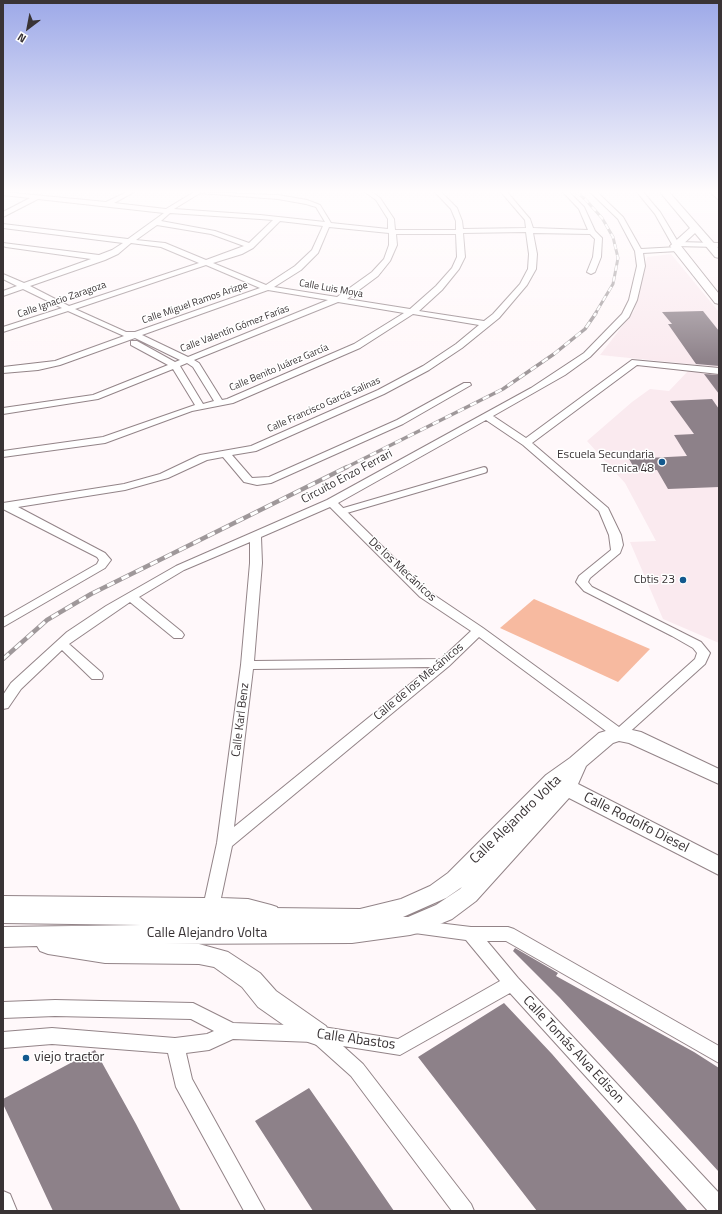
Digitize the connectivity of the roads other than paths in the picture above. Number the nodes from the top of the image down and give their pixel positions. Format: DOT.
graph roads {
  1 [pos="33,249"];
  2 [pos="119,249"];
  3 [pos="174,249"];
  4 [pos="245,249"];
  5 [pos="316,249"];
  6 [pos="391,249"];
  7 [pos="461,249"];
  8 [pos="532,249"];
  9 [pos="598,249"];
  10 [pos="657,249"];
  11 [pos="679,249"];
  12 [pos="639,251"];
  13 [pos="103,258"];
  14 [pos="204,263"];
  15 [pos="592,272"];
  16 [pos="3,276"];
  17 [pos="25,287"];
  18 [pos="267,288"];
  19 [pos="3,294"];
  20 [pos="337,301"];
  21 [pos="719,301"];
  22 [pos="68,308"];
  23 [pos="410,312"];
  24 [pos="486,324"];
  25 [pos="3,330"];
  26 [pos="135,335"];
  27 [pos="124,336"];
  28 [pos="188,360"];
  29 [pos="175,364"];
  30 [pos="3,370"];
  31 [pos="719,371"];
  32 [pos="467,385"];
  33 [pos="220,404"];
  34 [pos="201,408"];
  35 [pos="3,411"];
  36 [pos="486,416"];
  37 [pos="526,443"];
  38 [pos="225,453"];
  39 [pos="3,454"];
  40 [pos="484,470"];
  41 [pos="330,502"];
  42 [pos="4,505"];
  43 [pos="340,512"];
  44 [pos="256,535"];
  45 [pos="131,597"];
  46 [pos="3,623"];
  47 [pos="479,631"];
  48 [pos="178,635"];
  49 [pos="62,644"];
  50 [pos="444,663"];
  51 [pos="247,665"];
  52 [pos="97,676"];
  53 [pos="3,705"];
  54 [pos="619,734"];
  55 [pos="719,777"];
  56 [pos="560,784"];
  57 [pos="225,843"];
  58 [pos="719,866"];
  59 [pos="3,902"];
  60 [pos="212,905"];
  61 [pos="393,911"];
  62 [pos="291,919"];
  63 [pos="410,926"];
  64 [pos="4,929"];
  65 [pos="471,934"];
  66 [pos="512,983"];
  67 [pos="3,1010"];
  68 [pos="231,1031"];
  69 [pos="317,1034"];
  70 [pos="3,1040"];
  71 [pos="174,1046"];
  72 [pos="719,1055"];
  73 [pos="3,1201"];
  74 [pos="719,1208"];
  75 [pos="7,1211"];
  76 [pos="255,1211"];
  77 [pos="464,1211"];
  1 -- 13 [label="street"];
  2 -- 13 [label="street"];
  3 -- 14 [label="street, Calle Luis Moya"];
  4 -- 14 [label="street, Calle Ignacio Zaragoza"];
  5 -- 18 [label="street, Calle Miguel Ramos Arizpe"];
  6 -- 20 [label="street, Calle Valentín Gómez Farías"];
  7 -- 23 [label="street, Calle Benito Juárez García"];
  8 -- 24 [label="street, Calle Francisco García Salinas"];
  9 -- 15 [label="street"];
  10 -- 12 [label="street"];
  11 -- 21 [label="main road"];
  12 -- 36 [label="street, Circuito Enzo Ferrari"];
  13 -- 17 [label="street"];
  14 -- 18 [label="street, Calle Luis Moya"];
  14 -- 22 [label="street, Calle Ignacio Zaragoza"];
  16 -- 17 [label="street"];
  17 -- 19 [label="street"];
  17 -- 22 [label="street"];
  18 -- 20 [label="street, Calle Luis Moya"];
  18 -- 26 [label="street, Calle Miguel Ramos Arizpe"];
  20 -- 23 [label="street, Calle Luis Moya"];
  20 -- 28 [label="street, Calle Valentín Gómez Farías"];
  22 -- 25 [label="street, Calle Ignacio Zaragoza"];
  22 -- 27 [label="street"];
  23 -- 24 [label="street, Calle Luis Moya"];
  23 -- 33 [label="street, Calle Benito Juárez García"];
  24 -- 38 [label="street, Calle Francisco García Salinas"];
  26 -- 27 [label="street"];
  26 -- 28 [label="street"];
  27 -- 29 [label="street"];
  27 -- 30 [label="street"];
  28 -- 29 [label="street, Calle Valentín Gómez Farías"];
  28 -- 33 [label="street"];
  29 -- 34 [label="street"];
  29 -- 35 [label="street, Calle Valentín Gómez Farías"];
  31 -- 37 [label="street"];
  32 -- 38 [label="street"];
  33 -- 34 [label="street, Calle Benito Juárez García"];
  34 -- 39 [label="street, Calle Benito Juárez García"];
  36 -- 37 [label="street"];
  36 -- 41 [label="street, Circuito Enzo Ferrari"];
  37 -- 54 [label="street, Calle Alejandro Volta"];
  38 -- 42 [label="street, Calle Francisco García Salinas"];
  40 -- 43 [label="lane"];
  41 -- 43 [label="street, De los Mecánicos"];
  41 -- 44 [label="street, Circuito Enzo Ferrari"];
  42 -- 46 [label="street"];
  43 -- 47 [label="street, De los Mecánicos"];
  44 -- 45 [label="street, Circuito Enzo Ferrari"];
  44 -- 51 [label="street, Calle Karl Benz"];
  45 -- 48 [label="street"];
  45 -- 49 [label="street, Circuito Enzo Ferrari"];
  47 -- 50 [label="street, Calle de los Mecánicos"];
  47 -- 54 [label="street"];
  49 -- 52 [label="street"];
  49 -- 53 [label="street, Circuito Enzo Ferrari"];
  50 -- 51 [label="street"];
  50 -- 57 [label="street, Calle de los Mecánicos"];
  51 -- 57 [label="street, Calle Karl Benz"];
  54 -- 55 [label="main road"];
  54 -- 56 [label="main road, Calle Alejandro Volta"];
  56 -- 58 [label="main road, Calle Rodolfo Diesel"];
  56 -- 61 [label="main road, Calle Alejandro Volta"];
  56 -- 63 [label="main road, Calle Alejandro Volta"];
  57 -- 60 [label="street, Calle Karl Benz"];
  59 -- 60 [label="street"];
  60 -- 62 [label="street"];
  61 -- 62 [label="main road, Calle Alejandro Volta"];
  61 -- 63 [label="main road"];
  62 -- 64 [label="main road, Calle Alejandro Volta"];
  63 -- 64 [label="main road, Calle Alejandro Volta"];
  63 -- 65 [label="street"];
  64 -- 69 [label="main road"];
  65 -- 66 [label="street, Calle Tomás Alva Edison"];
  65 -- 72 [label="street"];
  66 -- 69 [label="street, Calle Abastos"];
  66 -- 74 [label="street, Calle Tomás Alva Edison"];
  67 -- 68 [label="street, Calle Abastos"];
  68 -- 69 [label="street, Calle Abastos"];
  68 -- 71 [label="street, Calle Abastos"];
  69 -- 77 [label="street"];
  70 -- 71 [label="street, Calle Abastos"];
  71 -- 76 [label="street"];
  73 -- 75 [label="street"];
}
